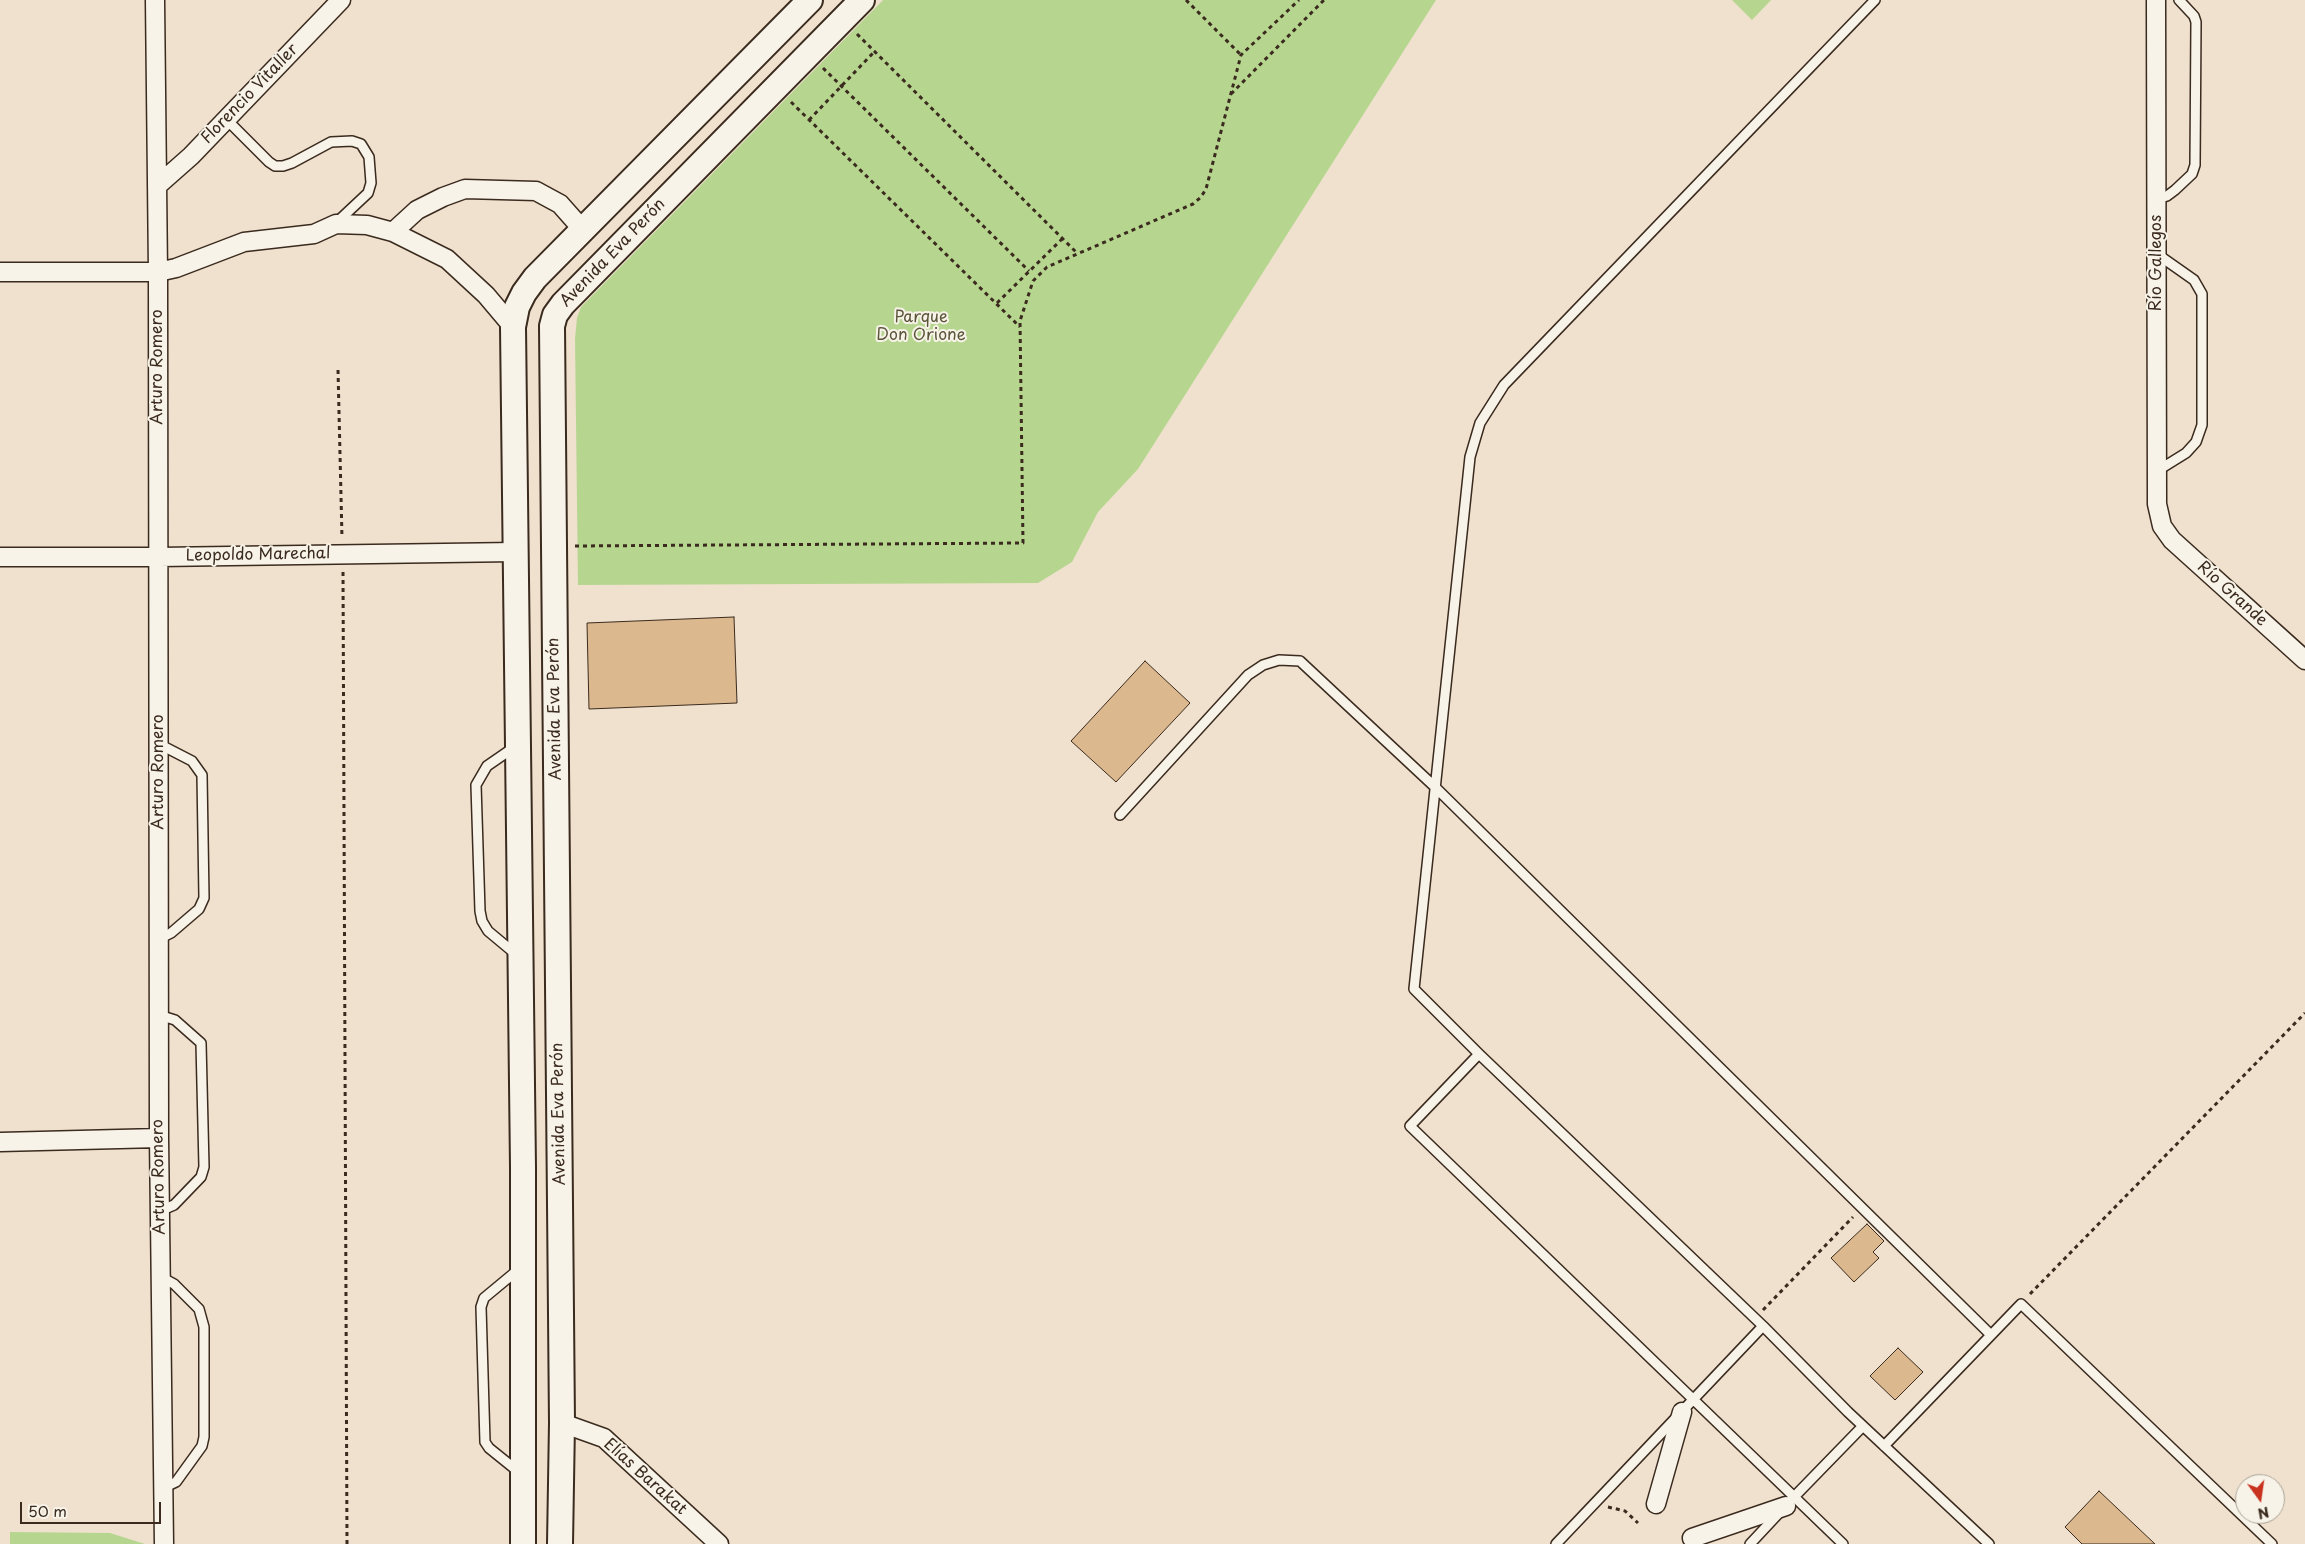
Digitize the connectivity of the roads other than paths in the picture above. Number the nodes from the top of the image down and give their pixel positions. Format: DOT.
graph roads {
  1 [pos="155,0"];
  2 [pos="341,0"];
  3 [pos="810,0"];
  4 [pos="862,0"];
  5 [pos="1875,0"];
  6 [pos="2156,0"];
  7 [pos="2179,0"];
  8 [pos="226,119"];
  9 [pos="157,186"];
  10 [pos="2157,199"];
  11 [pos="336,224"];
  12 [pos="583,230"];
  13 [pos="393,232"];
  14 [pos="2157,253"];
  15 [pos="0,272"];
  16 [pos="158,272"];
  17 [pos="513,328"];
  18 [pos="552,409"];
  19 [pos="514,411"];
  20 [pos="2157,471"];
  21 [pos="2162,526"];
  22 [pos="515,552"];
  23 [pos="0,556"];
  24 [pos="159,557"];
  25 [pos="2305,660"];
  26 [pos="159,744"];
  27 [pos="518,746"];
  28 [pos="555,746"];
  29 [pos="1435,787"];
  30 [pos="1120,815"];
  31 [pos="159,939"];
  32 [pos="521,957"];
  33 [pos="158,1014"];
  34 [pos="1479,1054"];
  35 [pos="159,1138"];
  36 [pos="0,1142"];
  37 [pos="559,1164"];
  38 [pos="523,1167"];
  39 [pos="160,1211"];
  40 [pos="523,1265"];
  41 [pos="160,1277"];
  42 [pos="1763,1326"];
  43 [pos="1991,1335"];
  44 [pos="1687,1406"];
  45 [pos="562,1423"];
  46 [pos="1863,1426"];
  47 [pos="1884,1446"];
  48 [pos="523,1476"];
  49 [pos="163,1488"];
  50 [pos="1790,1501"];
  51 [pos="1656,1504"];
  52 [pos="1692,1538"];
  53 [pos="560,1539"];
  54 [pos="523,1541"];
  55 [pos="164,1544"];
  56 [pos="719,1544"];
  57 [pos="1556,1544"];
  58 [pos="1750,1544"];
  59 [pos="1843,1544"];
  60 [pos="1989,1544"];
  61 [pos="2272,1544"];
  1 -- 9 [label="street, Arturo Romero"];
  2 -- 8 [label="street, Florencio Vitaller"];
  3 -- 12 [label="main road"];
  4 -- 18 [label="main road, Avenida Eva Perón"];
  5 -- 29 [label="lane"];
  6 -- 10 [label="street, Río Gallegos"];
  7 -- 10 [label="lane"];
  8 -- 9 [label="street, Florencio Vitaller"];
  8 -- 11 [label="lane"];
  9 -- 16 [label="street, Arturo Romero"];
  10 -- 14 [label="street, Río Gallegos"];
  11 -- 13 [label="street"];
  11 -- 16 [label="street"];
  12 -- 13 [label="street"];
  12 -- 17 [label="main road"];
  13 -- 17 [label="street"];
  14 -- 20 [label="street, Río Gallegos"];
  14 -- 20 [label="lane"];
  15 -- 16 [label="street"];
  16 -- 24 [label="street, Arturo Romero"];
  17 -- 19 [label="main road"];
  18 -- 19 [label="main road"];
  18 -- 28 [label="main road, Avenida Eva Perón"];
  19 -- 22 [label="main road"];
  20 -- 21 [label="street, Río Gallegos"];
  21 -- 25 [label="street, Río Grande"];
  22 -- 24 [label="street, Leopoldo Marechal"];
  22 -- 27 [label="main road"];
  23 -- 24 [label="street, Leopoldo Marechal"];
  24 -- 26 [label="street, Arturo Romero"];
  26 -- 31 [label="street, Arturo Romero"];
  26 -- 31 [label="lane"];
  27 -- 28 [label="main road"];
  27 -- 32 [label="main road"];
  27 -- 32 [label="lane"];
  28 -- 37 [label="main road, Avenida Eva Perón"];
  29 -- 30 [label="lane"];
  29 -- 34 [label="lane"];
  29 -- 43 [label="lane"];
  31 -- 33 [label="street, Arturo Romero"];
  32 -- 38 [label="main road"];
  33 -- 35 [label="street, Arturo Romero"];
  33 -- 39 [label="lane"];
  34 -- 42 [label="lane"];
  34 -- 44 [label="lane"];
  35 -- 36 [label="street"];
  35 -- 39 [label="street, Arturo Romero"];
  37 -- 38 [label="main road"];
  37 -- 45 [label="main road, Avenida Eva Perón"];
  38 -- 40 [label="main road"];
  39 -- 41 [label="street, Arturo Romero"];
  40 -- 48 [label="main road"];
  40 -- 48 [label="lane"];
  41 -- 49 [label="street, Arturo Romero"];
  41 -- 49 [label="lane"];
  42 -- 44 [label="lane"];
  42 -- 46 [label="lane"];
  43 -- 47 [label="lane"];
  43 -- 61 [label="lane"];
  44 -- 50 [label="lane"];
  44 -- 51 [label="street"];
  44 -- 57 [label="lane"];
  45 -- 53 [label="main road, Avenida Eva Perón"];
  45 -- 56 [label="street, Elías Barakat"];
  46 -- 47 [label="lane"];
  46 -- 50 [label="lane"];
  47 -- 60 [label="lane"];
  48 -- 54 [label="main road"];
  49 -- 55 [label="street, Arturo Romero"];
  50 -- 52 [label="street"];
  50 -- 58 [label="lane"];
  50 -- 59 [label="lane"];
  53 -- 54 [label="main road"];
}
